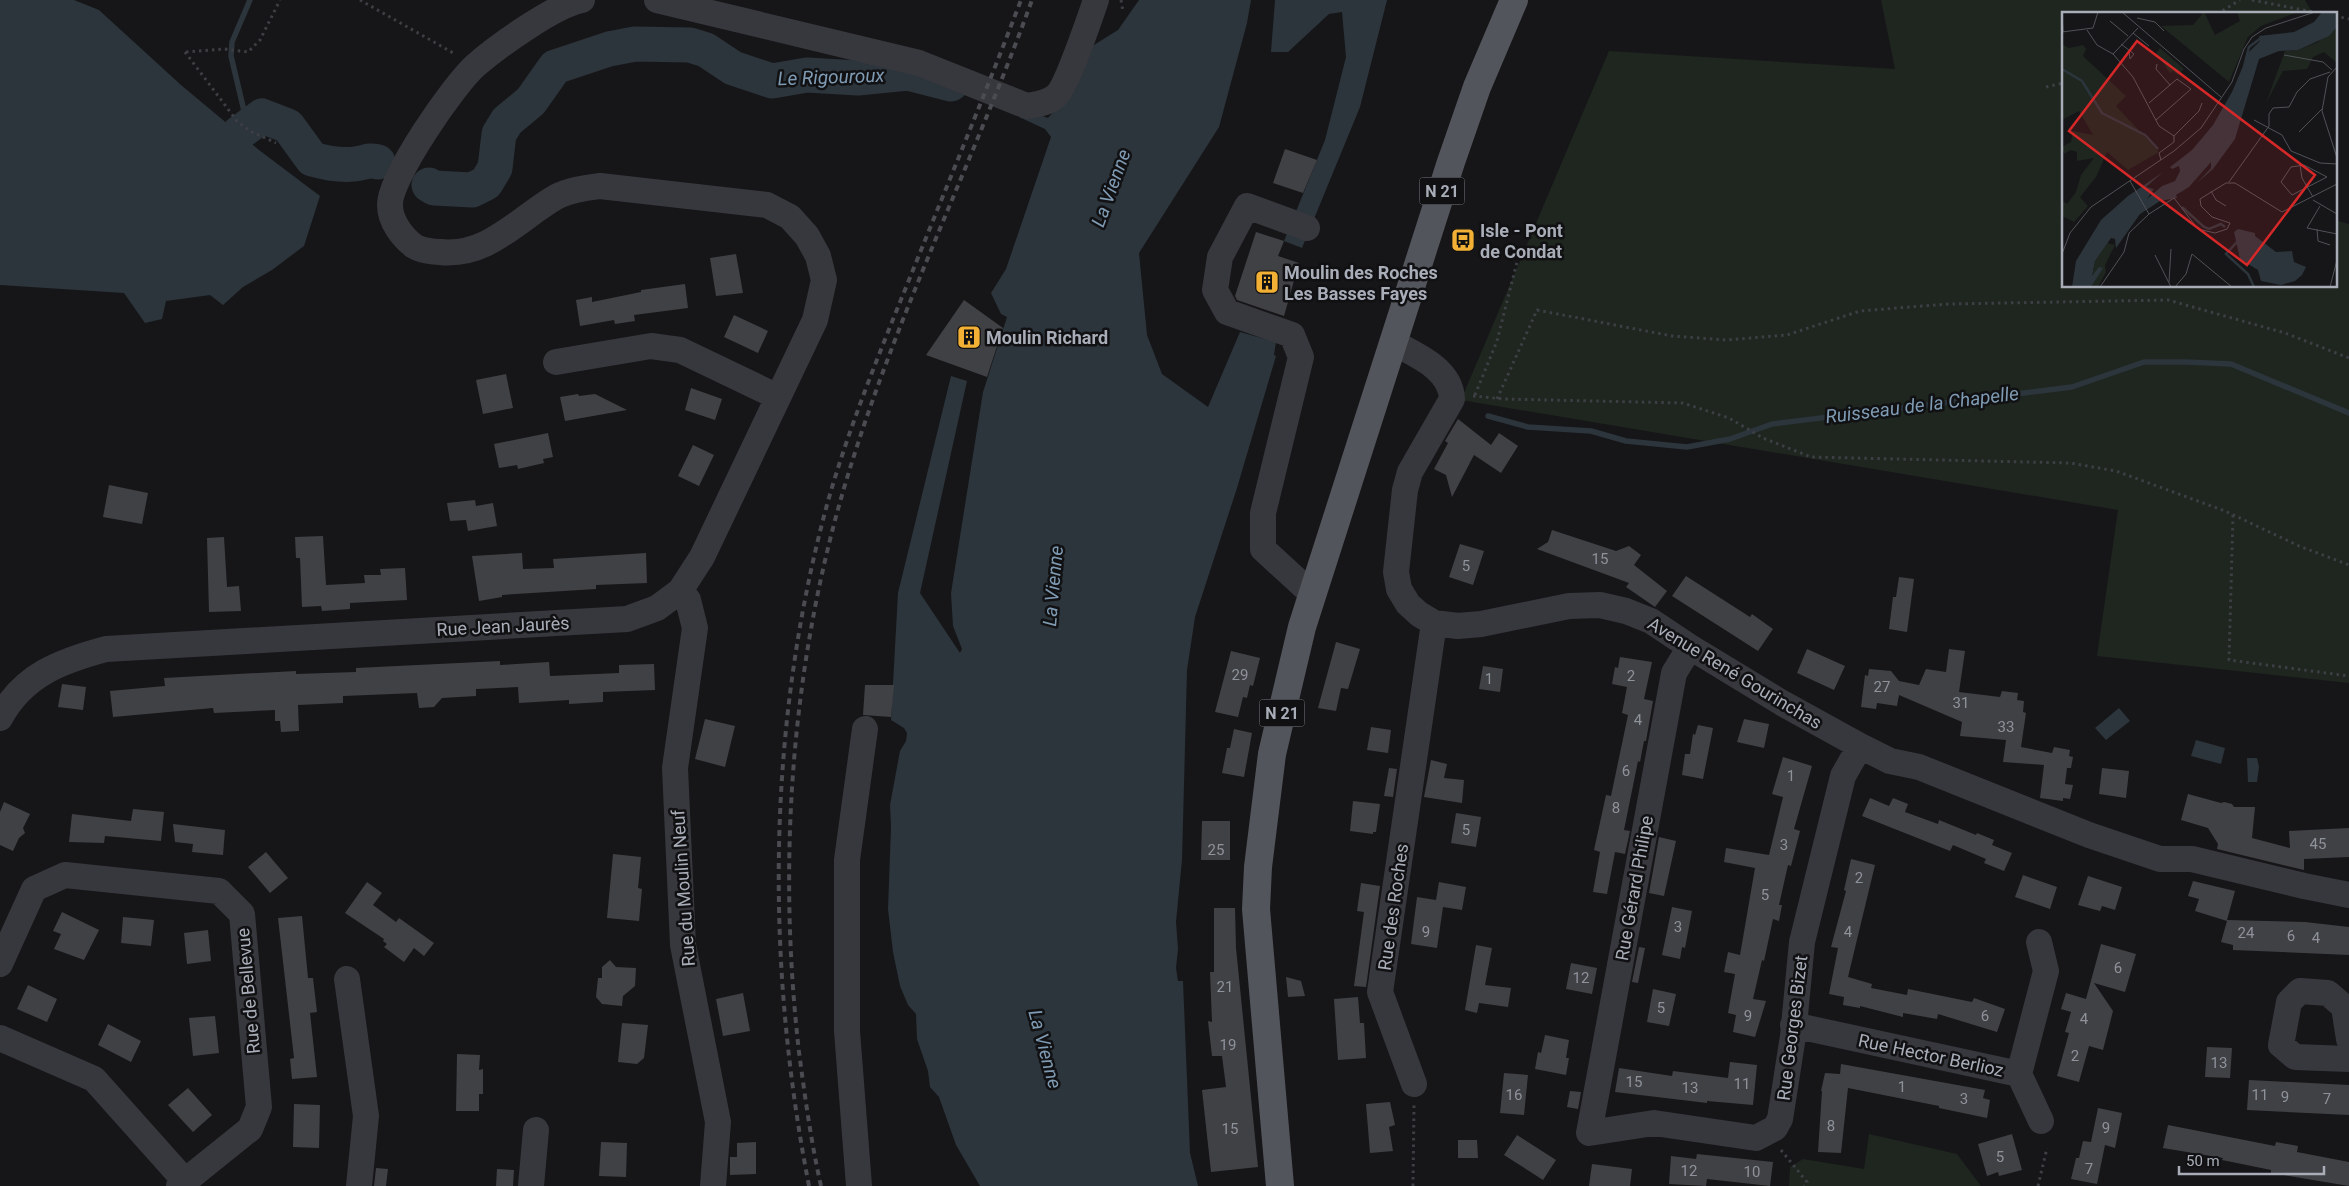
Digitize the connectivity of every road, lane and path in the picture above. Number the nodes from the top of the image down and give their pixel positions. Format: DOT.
graph roads {
  1 [pos="280,0"];
  2 [pos="360,0"];
  3 [pos="582,0"];
  4 [pos="657,0"];
  5 [pos="1096,0"];
  6 [pos="1121,0"];
  7 [pos="1514,0"];
  8 [pos="2240,0"];
  9 [pos="2252,0"];
  10 [pos="1123,12"];
  11 [pos="2220,12"];
  12 [pos="2313,12"];
  13 [pos="2336,16"];
  14 [pos="2349,19"];
  15 [pos="475,66"];
  16 [pos="2062,83"];
  17 [pos="2046,87"];
  18 [pos="276,143"];
  19 [pos="1299,226"];
  20 [pos="1518,254"];
  21 [pos="1394,342"];
  22 [pos="2349,358"];
  23 [pos="556,362"];
  24 [pos="778,397"];
  25 [pos="1463,397"];
  26 [pos="1497,399"];
  27 [pos="2233,515"];
  28 [pos="2349,565"];
  29 [pos="680,591"];
  30 [pos="1312,594"];
  31 [pos="1434,623"];
  32 [pos="1690,647"];
  33 [pos="2349,676"];
  34 [pos="0,718"];
  35 [pos="865,730"];
  36 [pos="1860,746"];
  37 [pos="2349,895"];
  38 [pos="2039,942"];
  39 [pos="0,964"];
  40 [pos="347,980"];
  41 [pos="1794,1024"];
  42 [pos="0,1038"];
  43 [pos="2349,1039"];
  44 [pos="2349,1059"];
  45 [pos="2019,1074"];
  46 [pos="1414,1084"];
  47 [pos="2041,1121"];
  48 [pos="536,1130"];
  49 [pos="1589,1133"];
  50 [pos="2047,1148"];
  51 [pos="1794,1166"];
  52 [pos="182,1184"];
  53 [pos="359,1186"];
  54 [pos="530,1186"];
  55 [pos="713,1186"];
  56 [pos="859,1186"];
  57 [pos="1280,1186"];
  58 [pos="1413,1186"];
  59 [pos="1804,1186"];
  60 [pos="2038,1186"];
  1 -- 18 [label="path"];
  2 -- 15 [label="path"];
  3 -- 15 [label="street"];
  4 -- 5 [label="street"];
  6 -- 10 [label="path"];
  7 -- 21 [label="main road, N 21"];
  8 -- 11 [label="path"];
  9 -- 12 [label="path"];
  13 -- 14 [label="path"];
  15 -- 24 [label="street, Rue Jean Jaurès"];
  16 -- 17 [label="path"];
  19 -- 30 [label="street"];
  20 -- 25 [label="path"];
  21 -- 25 [label="street"];
  21 -- 30 [label="main road, N 21"];
  22 -- 26 [label="path"];
  23 -- 24 [label="street"];
  24 -- 29 [label="street, Rue Jean Jaurès"];
  25 -- 26 [label="path"];
  25 -- 31 [label="street, Avenue René Gourinchas"];
  26 -- 27 [label="path"];
  27 -- 28 [label="path"];
  27 -- 33 [label="path"];
  29 -- 34 [label="street, Rue Jean Jaurès"];
  29 -- 55 [label="street, Rue du Moulin Neuf"];
  30 -- 57 [label="main road, N 21"];
  31 -- 32 [label="street, Avenue René Gourinchas"];
  31 -- 46 [label="street, Rue des Roches"];
  32 -- 36 [label="street, Avenue René Gourinchas"];
  32 -- 49 [label="street, Rue Gérard Philipe"];
  35 -- 56 [label="street"];
  36 -- 37 [label="street, Avenue René Gourinchas"];
  36 -- 41 [label="street, Rue Georges Bizet"];
  38 -- 45 [label="street"];
  39 -- 52 [label="street, Rue de Bellevue"];
  40 -- 53 [label="street"];
  41 -- 45 [label="street, Rue Hector Berlioz"];
  41 -- 49 [label="street, Rue Georges Bizet"];
  42 -- 52 [label="street"];
  43 -- 44 [label="street"];
  45 -- 47 [label="street, Rue Hector Berlioz"];
  46 -- 58 [label="path"];
  48 -- 54 [label="street"];
  50 -- 60 [label="path"];
  51 -- 59 [label="path"];
}
